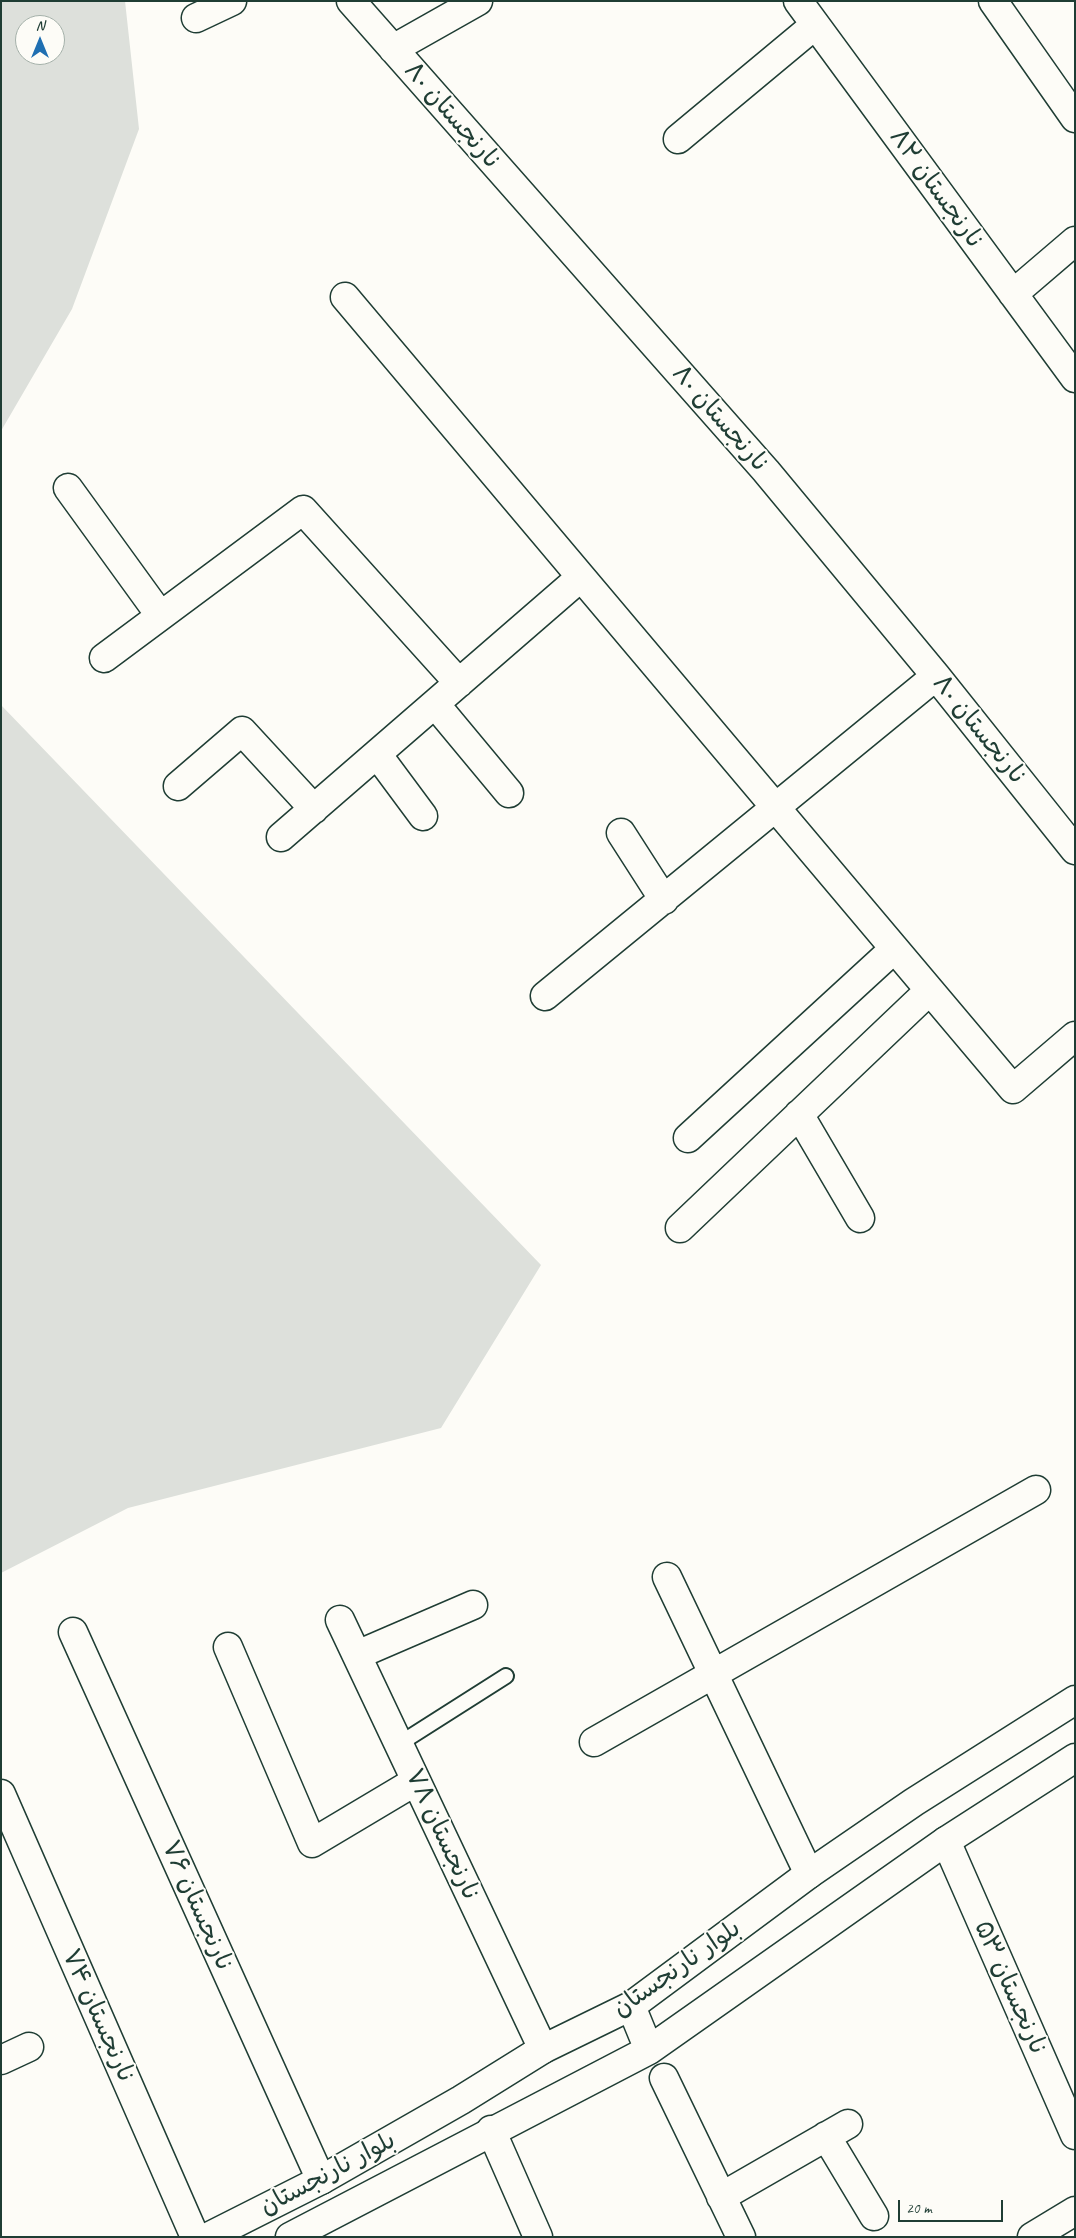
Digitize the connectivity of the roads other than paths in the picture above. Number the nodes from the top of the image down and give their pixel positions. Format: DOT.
graph roads {
  1 [pos="232,1"];
  2 [pos="350,1"];
  3 [pos="478,1"];
  4 [pos="798,1"];
  5 [pos="993,1"];
  6 [pos="196,18"];
  7 [pos="815,25"];
  8 [pos="393,49"];
  9 [pos="1075,118"];
  10 [pos="678,140"];
  11 [pos="1075,241"];
  12 [pos="1013,294"];
  13 [pos="345,297"];
  14 [pos="1075,378"];
  15 [pos="68,488"];
  16 [pos="581,577"];
  17 [pos="160,615"];
  18 [pos="104,658"];
  19 [pos="936,676"];
  20 [pos="459,683"];
  21 [pos="436,704"];
  22 [pos="378,754"];
  23 [pos="178,786"];
  24 [pos="509,793"];
  25 [pos="776,808"];
  26 [pos="314,809"];
  27 [pos="423,816"];
  28 [pos="621,833"];
  29 [pos="281,838"];
  30 [pos="1075,850"];
  31 [pos="664,900"];
  32 [pos="894,949"];
  33 [pos="929,991"];
  34 [pos="545,996"];
  35 [pos="1075,1036"];
  36 [pos="799,1114"];
  37 [pos="688,1138"];
  38 [pos="860,1218"];
  39 [pos="680,1228"];
  40 [pos="1036,1490"];
  41 [pos="667,1577"];
  42 [pos="473,1605"];
  43 [pos="340,1620"];
  44 [pos="73,1632"];
  45 [pos="228,1647"];
  46 [pos="357,1655"];
  47 [pos="714,1673"];
  48 [pos="506,1676"];
  49 [pos="1075,1700"];
  50 [pos="594,1742"];
  51 [pos="399,1744"];
  52 [pos="1075,1758"];
  53 [pos="416,1781"];
  54 [pos="1,1794"];
  55 [pos="946,1841"];
  56 [pos="809,1874"];
  57 [pos="631,2006"];
  58 [pos="28,2047"];
  59 [pos="543,2049"];
  60 [pos="649,2050"];
  61 [pos="1,2060"];
  62 [pos="664,2078"];
  63 [pos="491,2130"];
  64 [pos="1075,2135"];
  65 [pos="321,2180"];
  66 [pos="721,2198"];
  67 [pos="1075,2211"];
  68 [pos="874,2216"];
  69 [pos="303,2234"];
  70 [pos="195,2237"];
  71 [pos="208,2237"];
  72 [pos="538,2237"];
  73 [pos="742,2237"];
  74 [pos="1032,2237"];
  1 -- 6 [label="street"];
  2 -- 8 [label="street, نارنجستان ۸۰"];
  3 -- 8 [label="street"];
  4 -- 7 [label="street, نارنجستان ۸۲"];
  5 -- 9 [label="street"];
  7 -- 10 [label="street"];
  7 -- 12 [label="street, نارنجستان ۸۲"];
  8 -- 19 [label="street, نارنجستان ۸۰"];
  11 -- 12 [label="street"];
  12 -- 14 [label="street, نارنجستان ۸۲"];
  13 -- 16 [label="street"];
  15 -- 17 [label="street"];
  16 -- 20 [label="street"];
  16 -- 25 [label="street"];
  17 -- 18 [label="street"];
  17 -- 20 [label="street"];
  19 -- 25 [label="street"];
  19 -- 30 [label="street, نارنجستان ۸۰"];
  20 -- 21 [label="street"];
  21 -- 22 [label="street"];
  21 -- 24 [label="street"];
  22 -- 26 [label="street"];
  22 -- 27 [label="street"];
  23 -- 26 [label="street"];
  25 -- 31 [label="street"];
  25 -- 32 [label="street"];
  26 -- 29 [label="street"];
  28 -- 31 [label="street"];
  31 -- 34 [label="street"];
  32 -- 33 [label="street"];
  32 -- 37 [label="street"];
  33 -- 35 [label="street"];
  33 -- 36 [label="street"];
  36 -- 38 [label="street"];
  36 -- 39 [label="street"];
  40 -- 47 [label="street"];
  41 -- 47 [label="street"];
  42 -- 46 [label="street"];
  43 -- 46 [label="street, نارنجستان ۷۸"];
  44 -- 65 [label="street, نارنجستان ۷۶"];
  45 -- 53 [label="street"];
  46 -- 51 [label="street, نارنجستان ۷۸"];
  47 -- 50 [label="street"];
  47 -- 56 [label="street"];
  48 -- 51 [label="lane"];
  49 -- 56 [label="street, بلوار نارنجستان"];
  51 -- 53 [label="street, نارنجستان ۷۸"];
  52 -- 55 [label="street, بلوار نارنجستان"];
  53 -- 59 [label="street, نارنجستان ۷۸"];
  54 -- 70 [label="street, نارنجستان ۷۴"];
  55 -- 60 [label="street, بلوار نارنجستان"];
  55 -- 64 [label="street, نارنجستان ۵۳"];
  56 -- 57 [label="street, بلوار نارنجستان"];
  57 -- 59 [label="street, بلوار نارنجستان"];
  57 -- 60 [label="street"];
  58 -- 61 [label="street"];
  59 -- 65 [label="street, بلوار نارنجستان"];
  60 -- 63 [label="street, بلوار نارنجستان"];
  62 -- 66 [label="street"];
  63 -- 69 [label="street, بلوار نارنجستان"];
  63 -- 72 [label="street"];
  65 -- 71 [label="street, بلوار نارنجستان"];
  66 -- 68 [label="street"];
  66 -- 73 [label="street"];
  67 -- 74 [label="street"];
}
